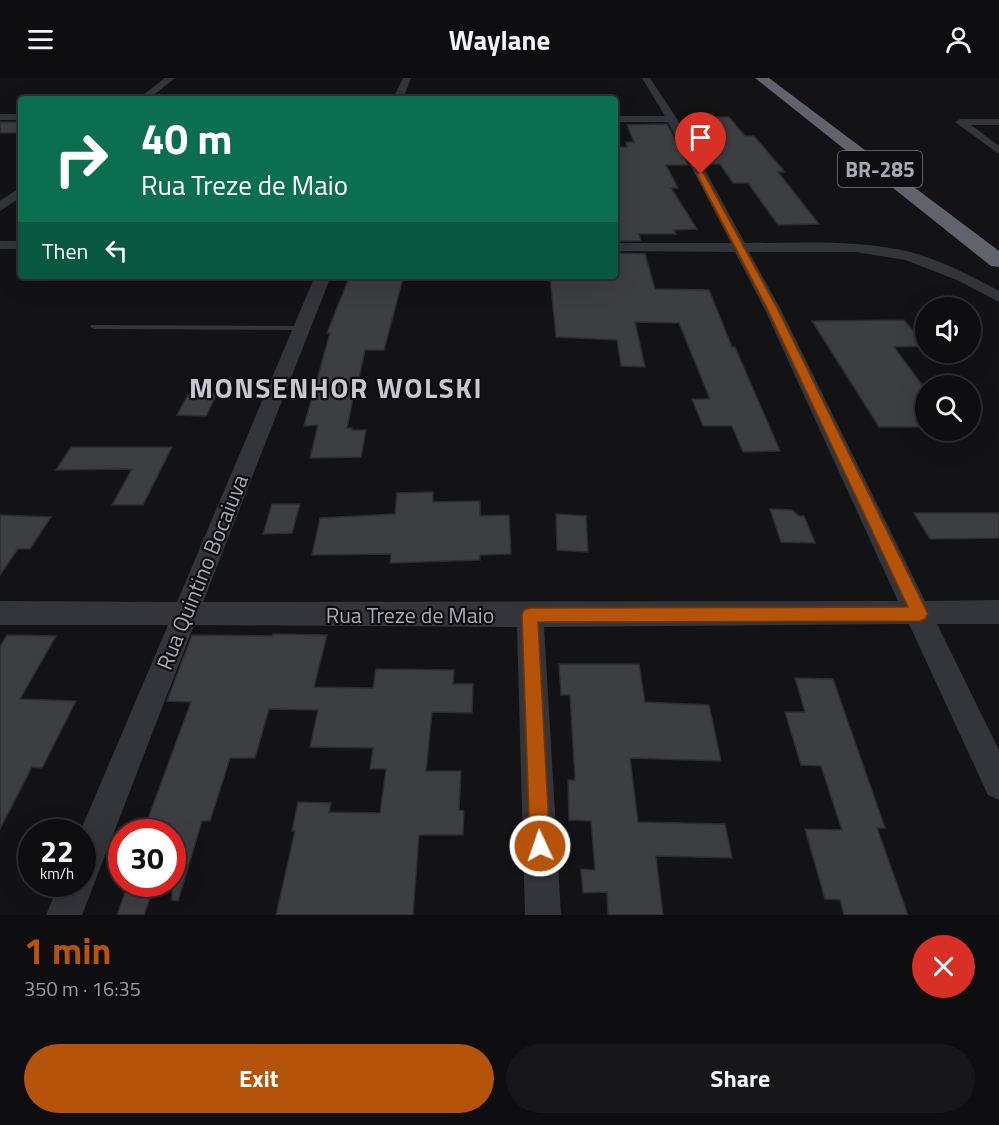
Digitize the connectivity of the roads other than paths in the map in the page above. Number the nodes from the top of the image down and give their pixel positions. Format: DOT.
graph roads {
  1 [pos="171,78"];
  2 [pos="407,78"];
  3 [pos="646,78"];
  4 [pos="760,78"];
  5 [pos="147,96"];
  6 [pos="399,96"];
  7 [pos="0,117"];
  8 [pos="18,117"];
  9 [pos="618,119"];
  10 [pos="672,119"];
  11 [pos="999,122"];
  12 [pos="999,151"];
  13 [pos="18,193"];
  14 [pos="0,207"];
  15 [pos="0,245"];
  16 [pos="18,245"];
  17 [pos="618,247"];
  18 [pos="740,247"];
  19 [pos="999,261"];
  20 [pos="322,279"];
  21 [pos="999,297"];
  22 [pos="94,327"];
  23 [pos="302,328"];
  24 [pos="999,612"];
  25 [pos="0,613"];
  26 [pos="920,614"];
  27 [pos="184,615"];
  28 [pos="530,615"];
  29 [pos="999,784"];
  30 [pos="96,834"];
  31 [pos="71,897"];
  32 [pos="64,915"];
  33 [pos="543,915"];
  1 -- 5 [label="street"];
  2 -- 6 [label="street"];
  3 -- 10 [label="street"];
  4 -- 19 [label="highway, BR-285"];
  7 -- 8 [label="street"];
  9 -- 10 [label="street"];
  10 -- 18 [label="street"];
  11 -- 12 [label="street"];
  13 -- 14 [label="street"];
  15 -- 16 [label="street"];
  17 -- 18 [label="street"];
  18 -- 21 [label="street"];
  18 -- 26 [label="street"];
  20 -- 23 [label="street, Rua Quintino Bocaiuva"];
  22 -- 23 [label="lane"];
  23 -- 27 [label="street, Rua Quintino Bocaiuva"];
  24 -- 26 [label="street, Rua Treze de Maio"];
  25 -- 27 [label="street, Rua Treze de Maio"];
  26 -- 28 [label="street, Rua Treze de Maio"];
  26 -- 29 [label="street"];
  27 -- 28 [label="street, Rua Treze de Maio"];
  27 -- 30 [label="street, Rua Quintino Bocaiuva"];
  28 -- 33 [label="street"];
  31 -- 32 [label="street"];
}
